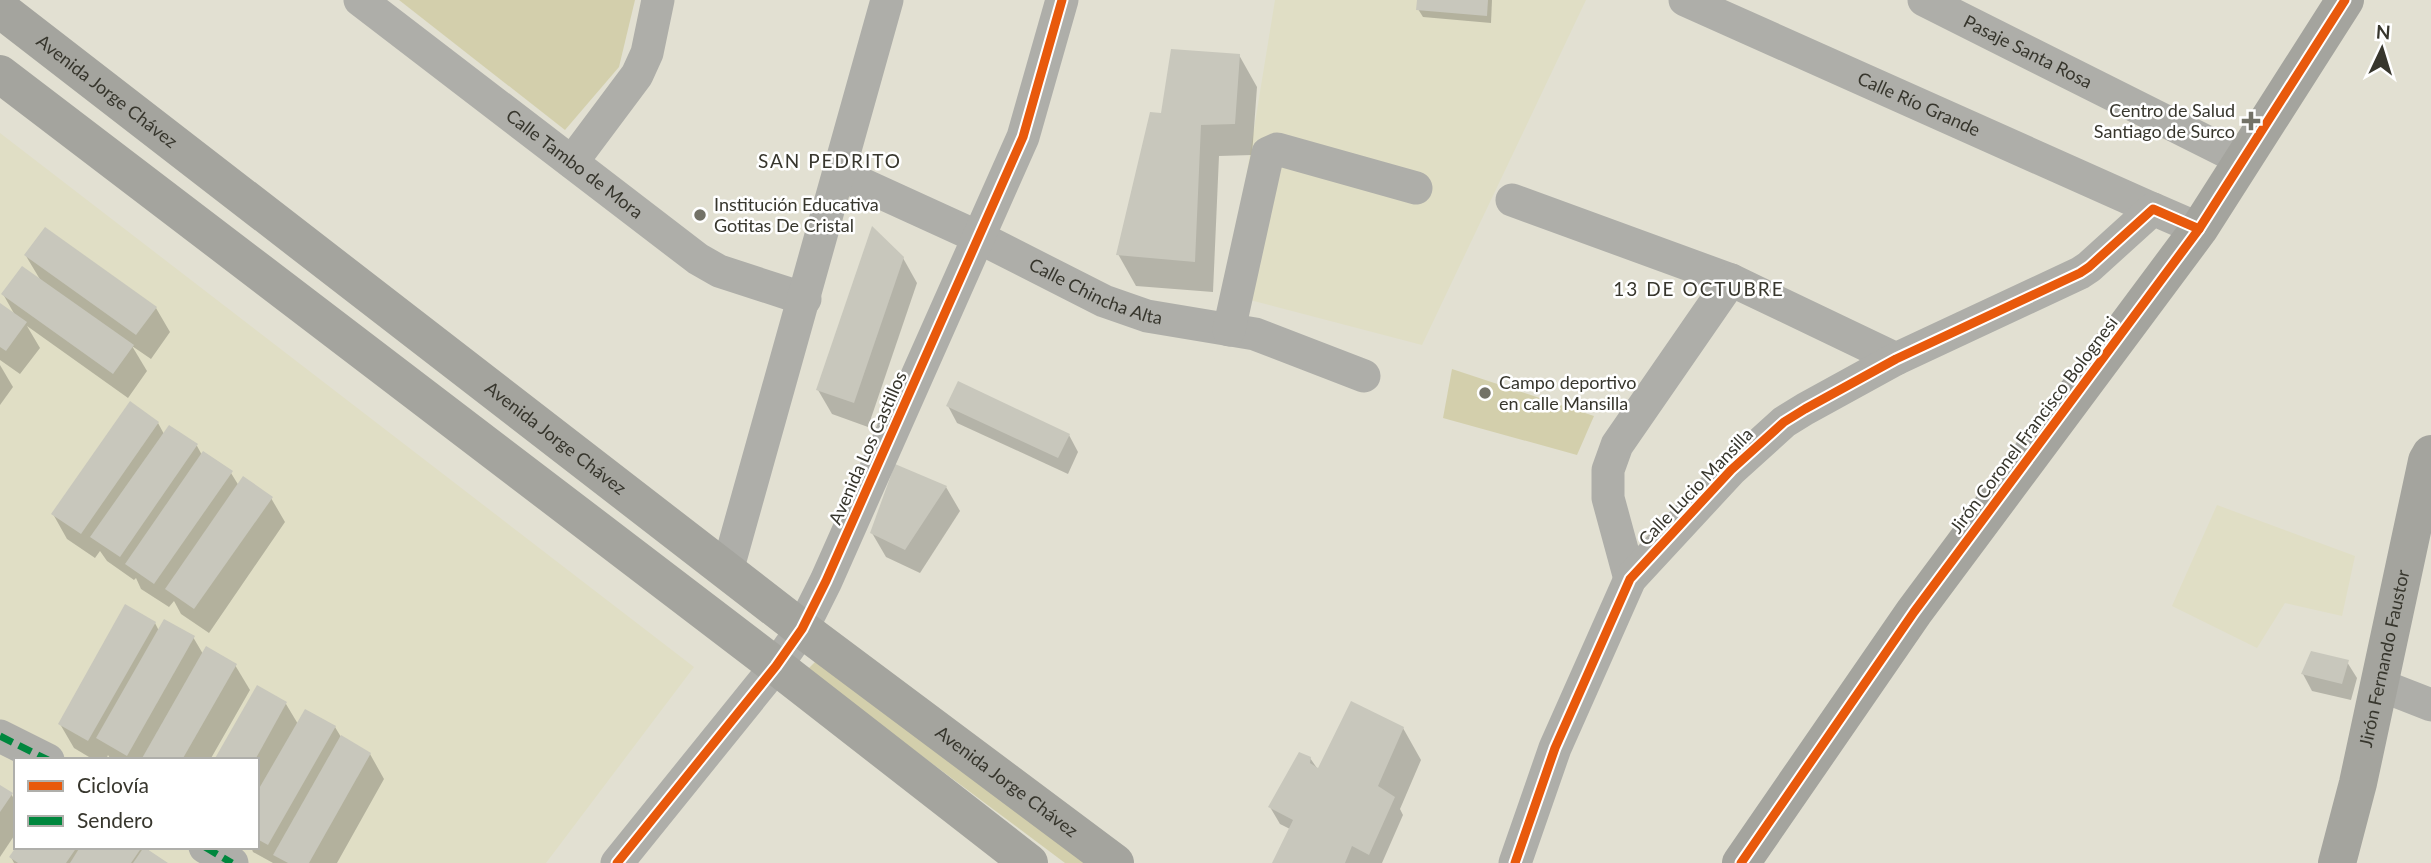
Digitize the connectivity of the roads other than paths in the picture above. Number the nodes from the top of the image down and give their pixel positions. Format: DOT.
graph roads {
  1 [pos="360,0"];
  2 [pos="658,0"];
  3 [pos="887,0"];
  4 [pos="1062,0"];
  5 [pos="1685,0"];
  6 [pos="1923,0"];
  7 [pos="2345,0"];
  8 [pos="7,14"];
  9 [pos="0,74"];
  10 [pos="2242,160"];
  11 [pos="572,162"];
  12 [pos="840,174"];
  13 [pos="1416,188"];
  14 [pos="1512,200"];
  15 [pos="2153,209"];
  16 [pos="2199,229"];
  17 [pos="978,237"];
  18 [pos="1731,279"];
  19 [pos="805,299"];
  20 [pos="1229,330"];
  21 [pos="1896,359"];
  22 [pos="1364,376"];
  23 [pos="2431,454"];
  24 [pos="727,571"];
  25 [pos="1630,579"];
  26 [pos="802,629"];
  27 [pos="776,666"];
  28 [pos="2380,685"];
  29 [pos="2431,705"];
  30 [pos="0,736"];
  31 [pos="44,758"];
  32 [pos="208,849"];
  33 [pos="232,863"];
  34 [pos="617,863"];
  35 [pos="1029,863"];
  36 [pos="1115,863"];
  37 [pos="1515,863"];
  38 [pos="1741,863"];
  39 [pos="2337,863"];
  1 -- 11 [label="street, Calle Tambo de Mora"];
  2 -- 11 [label="street"];
  3 -- 12 [label="street"];
  4 -- 17 [label="street, Avenida Los Castillos"];
  5 -- 15 [label="street, Calle Río Grande"];
  6 -- 10 [label="street, Pasaje Santa Rosa"];
  7 -- 10 [label="main road, Jirón Coronel Francisco Bolognesi"];
  8 -- 24 [label="main road, Avenida Jorge Chávez"];
  9 -- 27 [label="main road"];
  10 -- 16 [label="main road, Jirón Coronel Francisco Bolognesi"];
  11 -- 19 [label="street, Calle Tambo de Mora"];
  12 -- 17 [label="street, Calle Chincha Alta"];
  12 -- 19 [label="street"];
  13 -- 20 [label="street"];
  14 -- 18 [label="street"];
  15 -- 16 [label="street"];
  15 -- 21 [label="street, Calle Lucio Mansilla"];
  16 -- 38 [label="main road, Jirón Coronel Francisco Bolognesi"];
  17 -- 20 [label="street, Calle Chincha Alta"];
  17 -- 26 [label="street, Avenida Los Castillos"];
  18 -- 21 [label="street"];
  18 -- 25 [label="street"];
  19 -- 24 [label="street"];
  20 -- 22 [label="street, Calle Chincha Alta"];
  21 -- 25 [label="street, Calle Lucio Mansilla"];
  23 -- 28 [label="main road, Jirón Fernando Faustor"];
  24 -- 26 [label="main road, Avenida Jorge Chávez"];
  25 -- 37 [label="street, Calle Lucio Mansilla"];
  26 -- 27 [label="street, Avenida Los Castillos"];
  26 -- 36 [label="main road, Avenida Jorge Chávez"];
  27 -- 34 [label="street, Avenida Los Castillos"];
  27 -- 35 [label="main road"];
  28 -- 29 [label="street"];
  28 -- 39 [label="main road, Jirón Fernando Faustor"];
  30 -- 31 [label="street"];
  32 -- 33 [label="street"];
}
